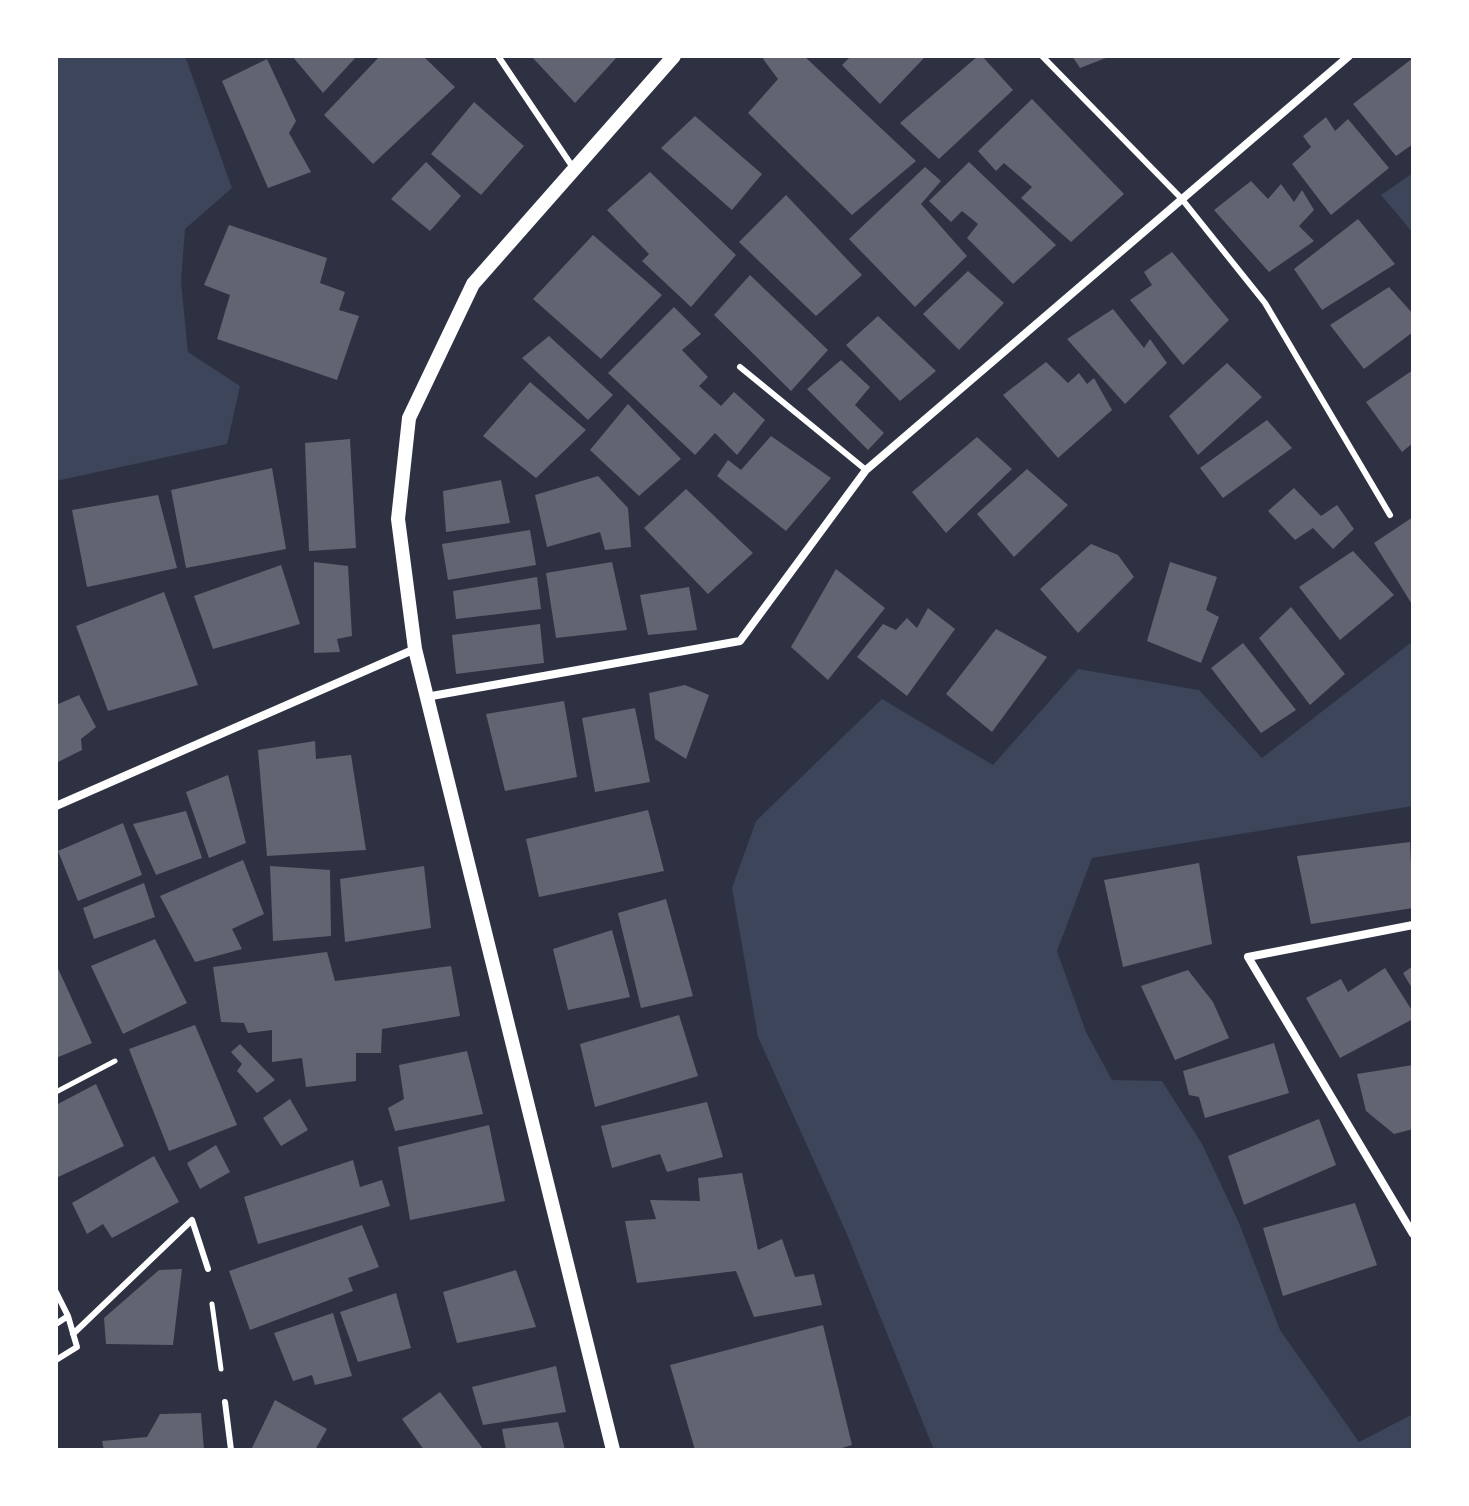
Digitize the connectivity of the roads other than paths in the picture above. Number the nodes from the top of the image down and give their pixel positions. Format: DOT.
graph roads {
  1 [pos="498,56"];
  2 [pos="674,56"];
  3 [pos="1042,56"];
  4 [pos="1349,56"];
  5 [pos="574,169"];
  6 [pos="1181,198"];
  7 [pos="740,367"];
  8 [pos="866,470"];
  9 [pos="1390,515"];
  10 [pos="415,649"];
  11 [pos="426,697"];
  12 [pos="56,806"];
  13 [pos="1413,925"];
  14 [pos="1413,1234"];
  15 [pos="208,1269"];
  16 [pos="56,1292"];
  17 [pos="68,1316"];
  18 [pos="56,1324"];
  19 [pos="73,1334"];
  20 [pos="56,1360"];
  21 [pos="225,1402"];
  22 [pos="231,1450"];
  23 [pos="613,1450"];
  1 -- 5 [label="lane"];
  2 -- 5 [label="street"];
  3 -- 6 [label="lane"];
  4 -- 6 [label="street"];
  5 -- 10 [label="street"];
  6 -- 8 [label="street"];
  6 -- 9 [label="lane"];
  7 -- 8 [label="lane"];
  8 -- 11 [label="street"];
  10 -- 11 [label="street"];
  10 -- 12 [label="street"];
  11 -- 23 [label="street"];
  13 -- 14 [label="street"];
  15 -- 19 [label="lane"];
  16 -- 17 [label="lane"];
  17 -- 18 [label="lane"];
  17 -- 19 [label="lane"];
  19 -- 20 [label="lane"];
  21 -- 22 [label="lane"];
}
